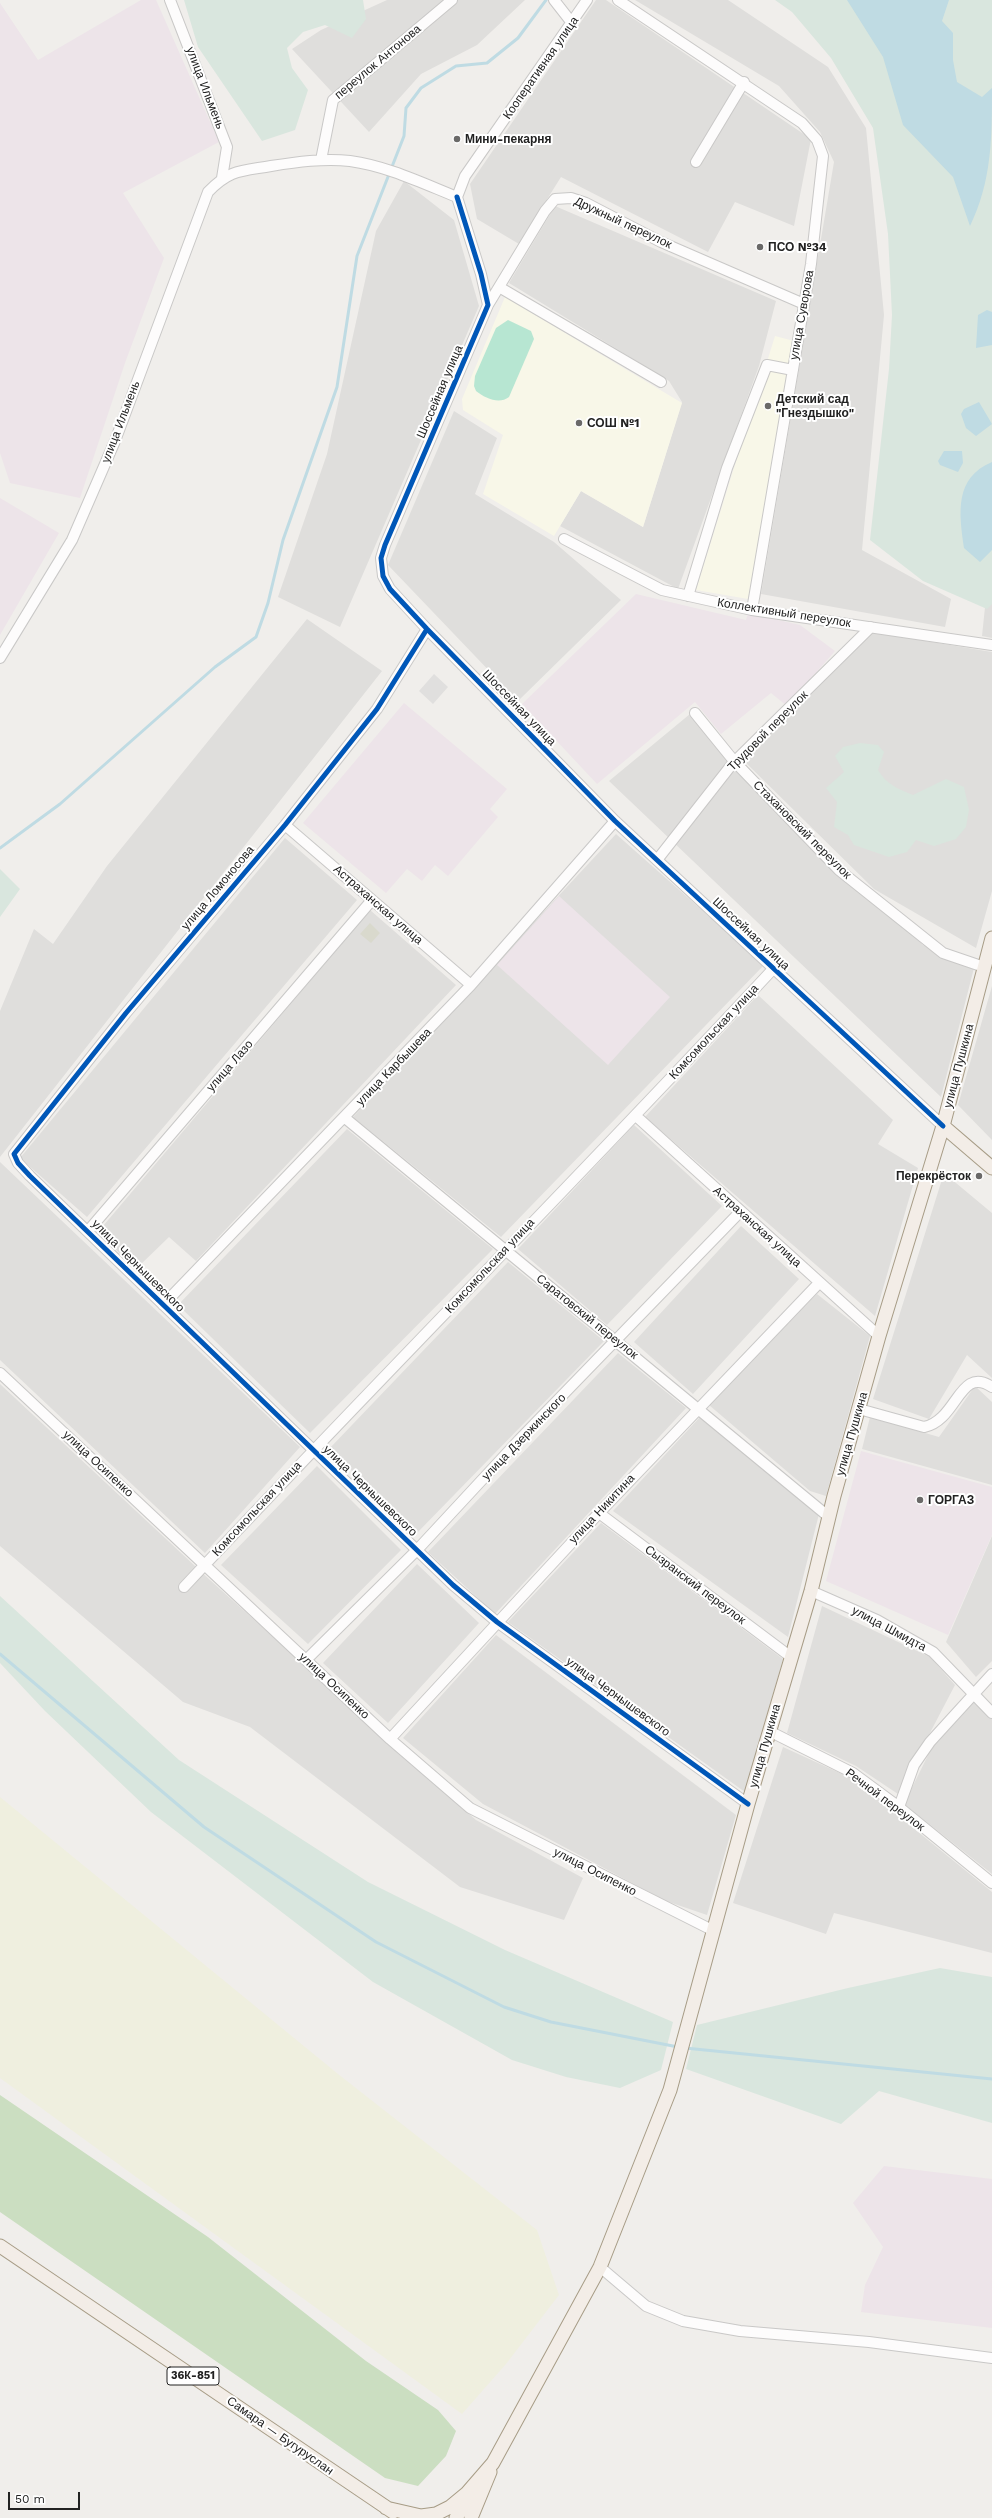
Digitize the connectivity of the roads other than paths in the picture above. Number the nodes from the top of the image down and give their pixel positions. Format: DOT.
graph roads {
  1 [pos="170,0"];
  2 [pos="452,0"];
  3 [pos="554,0"];
  4 [pos="587,0"];
  5 [pos="618,0"];
  6 [pos="572,23"];
  7 [pos="744,82"];
  8 [pos="321,160"];
  9 [pos="696,162"];
  10 [pos="222,178"];
  11 [pos="457,197"];
  12 [pos="499,287"];
  13 [pos="804,304"];
  14 [pos="488,305"];
  15 [pos="793,370"];
  16 [pos="661,382"];
  17 [pos="564,539"];
  18 [pos="688,596"];
  19 [pos="752,610"];
  20 [pos="871,627"];
  21 [pos="427,629"];
  22 [pos="992,645"];
  23 [pos="0,658"];
  24 [pos="695,713"];
  25 [pos="734,762"];
  26 [pos="616,821"];
  27 [pos="284,825"];
  28 [pos="657,860"];
  29 [pos="372,900"];
  30 [pos="992,938"];
  31 [pos="984,967"];
  32 [pos="774,968"];
  33 [pos="471,986"];
  34 [pos="636,1116"];
  35 [pos="345,1118"];
  36 [pos="943,1126"];
  37 [pos="14,1154"];
  38 [pos="992,1168"];
  39 [pos="740,1212"];
  40 [pos="88,1231"];
  41 [pos="505,1250"];
  42 [pos="819,1283"];
  43 [pos="163,1305"];
  44 [pos="879,1336"];
  45 [pos="616,1342"];
  46 [pos="0,1373"];
  47 [pos="992,1387"];
  48 [pos="697,1408"];
  49 [pos="859,1409"];
  50 [pos="312,1450"];
  51 [pos="599,1513"];
  52 [pos="829,1517"];
  53 [pos="417,1550"];
  54 [pos="206,1564"];
  55 [pos="184,1587"];
  56 [pos="811,1590"];
  57 [pos="497,1622"];
  58 [pos="791,1657"];
  59 [pos="306,1660"];
  60 [pos="992,1674"];
  61 [pos="972,1694"];
  62 [pos="992,1713"];
  63 [pos="769,1731"];
  64 [pos="390,1739"];
  65 [pos="748,1804"];
  66 [pos="899,1807"];
  67 [pos="992,1883"];
  68 [pos="714,1931"];
  69 [pos="0,2246"];
  70 [pos="600,2267"];
  71 [pos="992,2358"];
  72 [pos="482,2482"];
  73 [pos="386,2508"];
  74 [pos="401,2518"];
  75 [pos="456,2518"];
  76 [pos="471,2518"];
  77 [pos="482,2518"];
  1 -- 10 [label="street, улица Ильмень"];
  2 -- 8 [label="street, переулок Антонова"];
  3 -- 6 [label="street"];
  4 -- 6 [label="street, Кооперативная улица"];
  5 -- 7 [label="street, улица Суворова"];
  6 -- 11 [label="street, Кооперативная улица"];
  7 -- 9 [label="street"];
  7 -- 13 [label="street, улица Суворова"];
  8 -- 10 [label="street, улица Ильмень"];
  8 -- 11 [label="street, улица Ильмень"];
  10 -- 23 [label="street, улица Ильмень"];
  11 -- 14 [label="street"];
  12 -- 13 [label="street, Дружный переулок"];
  12 -- 14 [label="street, Дружный переулок"];
  12 -- 16 [label="street"];
  13 -- 15 [label="street, улица Суворова"];
  14 -- 21 [label="street, Шоссейная улица"];
  15 -- 18 [label="street, улица Суворова"];
  15 -- 19 [label="street, улица Суворова"];
  17 -- 18 [label="street, Коллективный переулок"];
  18 -- 19 [label="street, Коллективный переулок"];
  19 -- 20 [label="street, Коллективный переулок"];
  20 -- 22 [label="street, Коллективный переулок"];
  20 -- 25 [label="street, Трудовой переулок"];
  21 -- 26 [label="street, Шоссейная улица"];
  21 -- 27 [label="street, улица Ломоносова"];
  24 -- 25 [label="street, Стахановский переулок"];
  25 -- 28 [label="street, Трудовой переулок"];
  25 -- 31 [label="street, Стахановский переулок"];
  26 -- 28 [label="street, Шоссейная улица"];
  26 -- 33 [label="street, улица Карбышева"];
  27 -- 29 [label="street, Астраханская улица"];
  27 -- 37 [label="street, улица Ломоносова"];
  28 -- 32 [label="street, Шоссейная улица"];
  29 -- 33 [label="street, Астраханская улица"];
  29 -- 40 [label="street, улица Лазо"];
  30 -- 31 [label="main road, улица Пушкина"];
  31 -- 36 [label="main road, улица Пушкина"];
  32 -- 34 [label="street, Комсомольская улица"];
  32 -- 36 [label="street, Шоссейная улица"];
  33 -- 35 [label="street, улица Карбышева"];
  34 -- 39 [label="street, Астраханская улица"];
  34 -- 41 [label="street, Комсомольская улица"];
  35 -- 41 [label="street, Саратовский переулок"];
  35 -- 43 [label="street, улица Карбышева"];
  36 -- 38 [label="main road, Шоссейная улица"];
  36 -- 44 [label="main road, улица Пушкина"];
  37 -- 40 [label="street, улица Чернышевского"];
  39 -- 42 [label="street, Астраханская улица"];
  39 -- 45 [label="street, улица Дзержинского"];
  40 -- 43 [label="street, улица Чернышевского"];
  41 -- 45 [label="street, Саратовский переулок"];
  41 -- 50 [label="street, Комсомольская улица"];
  42 -- 44 [label="street, Астраханская улица"];
  42 -- 48 [label="street, улица Никитина"];
  43 -- 50 [label="street, улица Чернышевского"];
  44 -- 49 [label="main road, улица Пушкина"];
  45 -- 48 [label="street, Саратовский переулок"];
  45 -- 53 [label="street, улица Дзержинского"];
  46 -- 54 [label="street, улица Осипенко"];
  47 -- 49 [label="street"];
  48 -- 51 [label="street, улица Никитина"];
  48 -- 52 [label="street, Саратовский переулок"];
  49 -- 52 [label="main road, улица Пушкина"];
  50 -- 53 [label="street, улица Чернышевского"];
  50 -- 54 [label="street, Комсомольская улица"];
  51 -- 57 [label="street, улица Никитина"];
  51 -- 58 [label="street, Сызранский переулок"];
  52 -- 56 [label="main road, улица Пушкина"];
  53 -- 57 [label="street, улица Чернышевского"];
  53 -- 59 [label="street, улица Дзержинского"];
  54 -- 55 [label="street, Комсомольская улица"];
  54 -- 59 [label="street, улица Осипенко"];
  56 -- 58 [label="main road, улица Пушкина"];
  56 -- 61 [label="street, улица Шмидта"];
  57 -- 64 [label="street, улица Никитина"];
  57 -- 65 [label="street, улица Чернышевского"];
  58 -- 63 [label="main road, улица Пушкина"];
  59 -- 64 [label="street, улица Осипенко"];
  60 -- 61 [label="street"];
  61 -- 62 [label="street, улица Шмидта"];
  61 -- 66 [label="street"];
  63 -- 65 [label="main road, улица Пушкина"];
  63 -- 66 [label="street, Речной переулок"];
  64 -- 68 [label="street, улица Осипенко"];
  65 -- 68 [label="main road, улица Пушкина"];
  66 -- 67 [label="street, Речной переулок"];
  68 -- 70 [label="main road, улица Пушкина"];
  69 -- 73 [label="main road, Самара — Бугуруслан / 36К-851"];
  70 -- 71 [label="street"];
  70 -- 72 [label="main road, улица Пушкина"];
  72 -- 73 [label="main road"];
  72 -- 75 [label="main road"];
  72 -- 76 [label="main road"];
  72 -- 77 [label="main road"];
  73 -- 74 [label="main road, Самара — Бугуруслан / 36К-851"];
}
